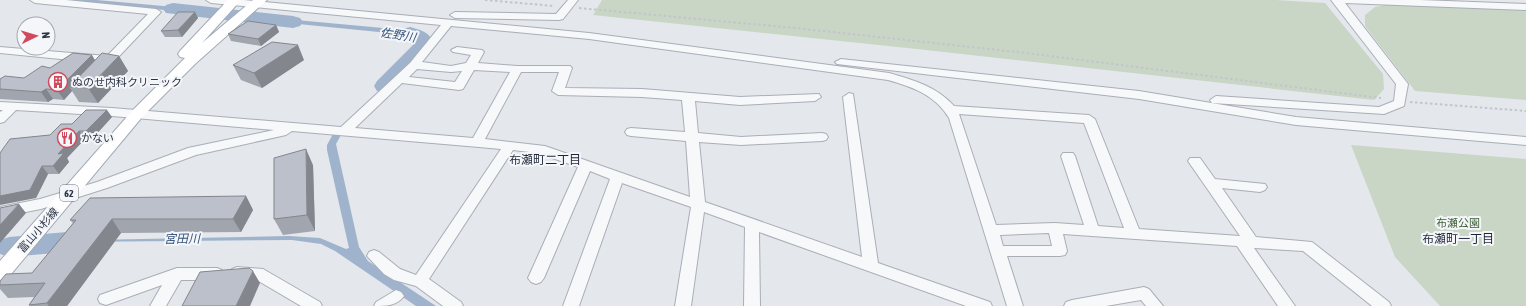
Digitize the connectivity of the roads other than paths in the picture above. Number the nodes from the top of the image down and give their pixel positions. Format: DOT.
graph roads {
  1 [pos="35,0"];
  2 [pos="211,0"];
  3 [pos="1337,0"];
  4 [pos="234,1"];
  5 [pos="259,2"];
  6 [pos="571,4"];
  7 [pos="1526,7"];
  8 [pos="400,17"];
  9 [pos="449,22"];
  10 [pos="686,49"];
  11 [pos="0,50"];
  12 [pos="457,50"];
  13 [pos="110,60"];
  14 [pos="414,65"];
  15 [pos="470,66"];
  16 [pos="517,69"];
  17 [pos="95,76"];
  18 [pos="399,79"];
  19 [pos="1139,95"];
  20 [pos="688,96"];
  21 [pos="75,97"];
  22 [pos="815,97"];
  23 [pos="849,97"];
  24 [pos="0,106"];
  25 [pos="14,106"];
  26 [pos="65,108"];
  27 [pos="951,110"];
  28 [pos="138,113"];
  29 [pos="0,119"];
  30 [pos="299,128"];
  31 [pos="344,132"];
  32 [pos="631,132"];
  33 [pos="692,137"];
  34 [pos="822,137"];
  35 [pos="1526,141"];
  36 [pos="477,142"];
  37 [pos="509,146"];
  38 [pos="1068,156"];
  39 [pos="1195,161"];
  40 [pos="586,164"];
  41 [pos="617,177"];
  42 [pos="1211,183"];
  43 [pos="1260,187"];
  44 [pos="67,196"];
  45 [pos="698,204"];
  46 [pos="0,212"];
  47 [pos="752,223"];
  48 [pos="1055,228"];
  49 [pos="991,230"];
  50 [pos="1093,231"];
  51 [pos="1134,234"];
  52 [pos="1247,242"];
  53 [pos="998,251"];
  54 [pos="374,256"];
  55 [pos="871,266"];
  56 [pos="0,274"];
  57 [pos="176,274"];
  58 [pos="536,278"];
  59 [pos="420,281"];
  60 [pos="396,296"];
  61 [pos="106,299"];
  62 [pos="306,304"];
  63 [pos="158,306"];
  64 [pos="382,306"];
  65 [pos="455,306"];
  66 [pos="571,306"];
  67 [pos="683,306"];
  68 [pos="752,306"];
  69 [pos="984,306"];
  70 [pos="1015,306"];
  71 [pos="1072,306"];
  72 [pos="1155,306"];
  73 [pos="1287,306"];
  74 [pos="1383,306"];
  1 -- 13 [label="street"];
  2 -- 4 [label="street"];
  3 -- 7 [label="street"];
  3 -- 19 [label="street"];
  4 -- 5 [label="street"];
  4 -- 28 [label="main road, 富山小杉線 / 62"];
  5 -- 8 [label="street"];
  5 -- 28 [label="main road, 富山小杉線 / 62"];
  6 -- 8 [label="street"];
  8 -- 9 [label="street"];
  9 -- 10 [label="street"];
  9 -- 14 [label="street"];
  10 -- 19 [label="street"];
  10 -- 27 [label="street"];
  11 -- 13 [label="street"];
  12 -- 15 [label="street"];
  13 -- 17 [label="street"];
  14 -- 15 [label="street"];
  14 -- 18 [label="street"];
  15 -- 16 [label="street"];
  15 -- 18 [label="street"];
  16 -- 20 [label="street"];
  16 -- 36 [label="street"];
  18 -- 31 [label="street"];
  19 -- 35 [label="street"];
  20 -- 22 [label="street"];
  20 -- 33 [label="street"];
  21 -- 26 [label="street"];
  23 -- 55 [label="street"];
  24 -- 25 [label="street"];
  25 -- 26 [label="street"];
  25 -- 29 [label="street"];
  26 -- 28 [label="street"];
  27 -- 49 [label="street"];
  27 -- 51 [label="street"];
  28 -- 30 [label="street"];
  28 -- 44 [label="main road, 富山小杉線 / 62"];
  30 -- 31 [label="street"];
  30 -- 44 [label="street"];
  31 -- 36 [label="street"];
  32 -- 33 [label="street"];
  33 -- 34 [label="street"];
  33 -- 45 [label="street"];
  36 -- 37 [label="street"];
  37 -- 40 [label="street"];
  37 -- 59 [label="street"];
  38 -- 50 [label="street"];
  39 -- 42 [label="street"];
  40 -- 41 [label="street"];
  40 -- 58 [label="street"];
  41 -- 45 [label="street"];
  41 -- 66 [label="street"];
  42 -- 43 [label="street"];
  42 -- 52 [label="street"];
  44 -- 46 [label="street"];
  44 -- 56 [label="main road, 富山小杉線 / 62"];
  45 -- 47 [label="street"];
  45 -- 67 [label="street"];
  47 -- 55 [label="street"];
  47 -- 68 [label="street"];
  48 -- 49 [label="street"];
  48 -- 50 [label="street"];
  48 -- 53 [label="street"];
  49 -- 53 [label="street"];
  50 -- 51 [label="street"];
  51 -- 52 [label="street"];
  52 -- 73 [label="street"];
  52 -- 74 [label="street"];
  53 -- 70 [label="street"];
  54 -- 59 [label="street"];
  55 -- 69 [label="street"];
  57 -- 61 [label="street"];
  57 -- 62 [label="street"];
  57 -- 63 [label="street"];
  59 -- 65 [label="street"];
  60 -- 64 [label="street"];
  71 -- 72 [label="street"];
}
